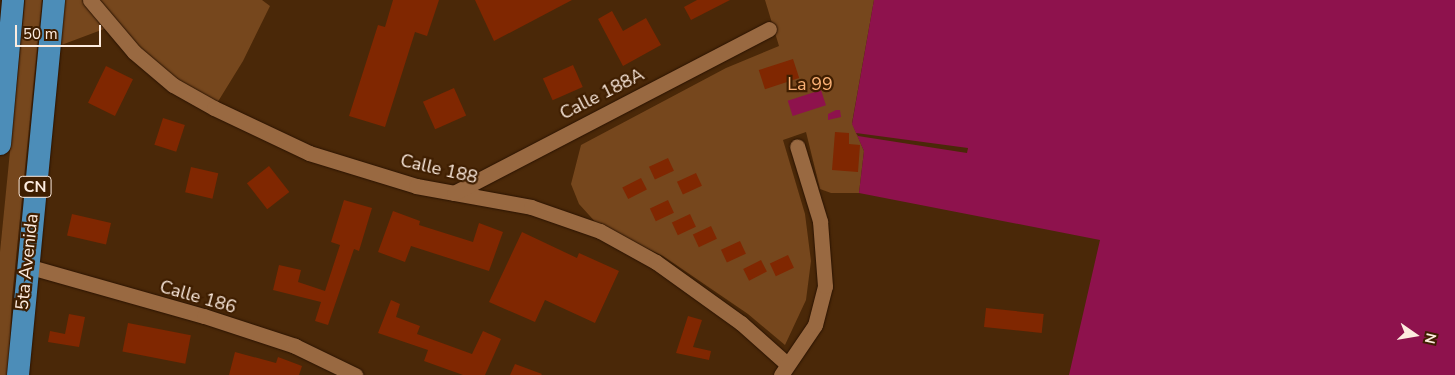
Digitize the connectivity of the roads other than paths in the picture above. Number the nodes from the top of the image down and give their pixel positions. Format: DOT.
graph roads {
  1 [pos="13,0"];
  2 [pos="54,0"];
  3 [pos="90,0"];
  4 [pos="768,29"];
  5 [pos="0,144"];
  6 [pos="797,146"];
  7 [pos="454,193"];
  8 [pos="27,266"];
  9 [pos="784,370"];
  10 [pos="18,375"];
  11 [pos="355,375"];
  1 -- 5 [label="highway"];
  2 -- 8 [label="highway, 5ta Avenida / CN"];
  3 -- 7 [label="street, Calle 188"];
  4 -- 7 [label="street, Calle 188A"];
  6 -- 9 [label="street"];
  7 -- 9 [label="street, Calle 188"];
  8 -- 10 [label="highway, 5ta Avenida / CN"];
  8 -- 11 [label="street, Calle 186"];
}
